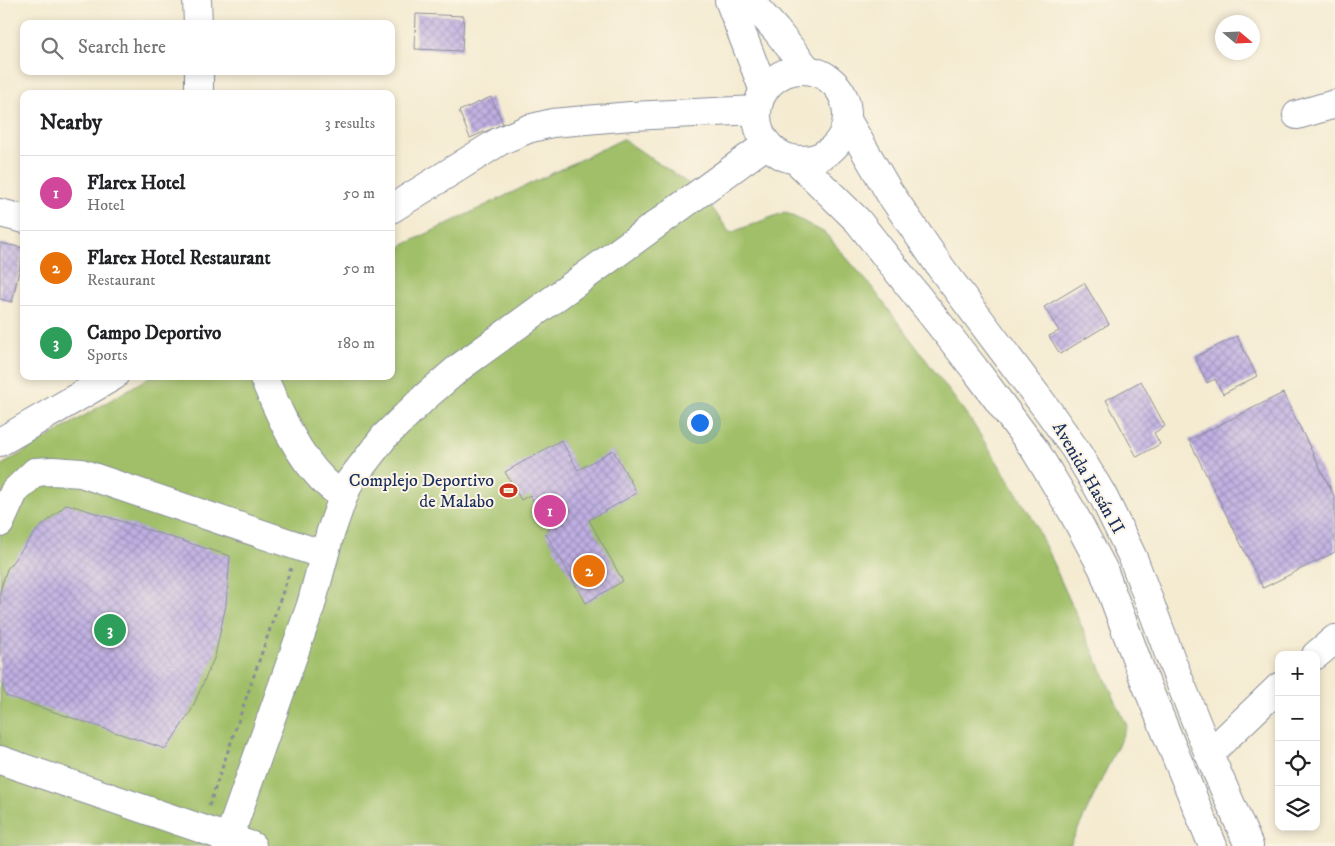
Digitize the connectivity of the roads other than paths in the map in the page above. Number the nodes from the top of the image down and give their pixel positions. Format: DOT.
graph roads {
  1 [pos="197,0"];
  2 [pos="729,0"];
  3 [pos="749,0"];
  4 [pos="198,20"];
  5 [pos="807,70"];
  6 [pos="199,75"];
  7 [pos="199,90"];
  8 [pos="760,100"];
  9 [pos="1335,104"];
  10 [pos="1297,116"];
  11 [pos="847,120"];
  12 [pos="767,144"];
  13 [pos="796,160"];
  14 [pos="395,207"];
  15 [pos="0,213"];
  16 [pos="20,218"];
  17 [pos="107,380"];
  18 [pos="266,380"];
  19 [pos="0,442"];
  20 [pos="343,497"];
  21 [pos="0,523"];
  22 [pos="324,555"];
  23 [pos="1335,639"];
  24 [pos="1320,652"];
  25 [pos="1275,691"];
  26 [pos="1209,754"];
  27 [pos="0,760"];
  28 [pos="236,843"];
  29 [pos="1213,846"];
  30 [pos="1250,846"];
  1 -- 4 [label="main road"];
  2 -- 8 [label="main road"];
  3 -- 5 [label="main road"];
  5 -- 8 [label="main road"];
  5 -- 11 [label="main road"];
  6 -- 7 [label="main road"];
  8 -- 12 [label="main road"];
  8 -- 14 [label="main road"];
  9 -- 10 [label="main road"];
  11 -- 13 [label="main road"];
  11 -- 26 [label="main road, Avenida Hasán II"];
  12 -- 13 [label="main road"];
  12 -- 20 [label="main road"];
  13 -- 29 [label="main road, Avenida Hasán II"];
  15 -- 16 [label="main road"];
  17 -- 19 [label="main road"];
  18 -- 20 [label="main road"];
  20 -- 22 [label="main road"];
  21 -- 22 [label="main road"];
  22 -- 28 [label="main road"];
  23 -- 24 [label="main road"];
  25 -- 26 [label="main road"];
  26 -- 30 [label="main road, Avenida Hasán II"];
  27 -- 28 [label="main road"];
}
